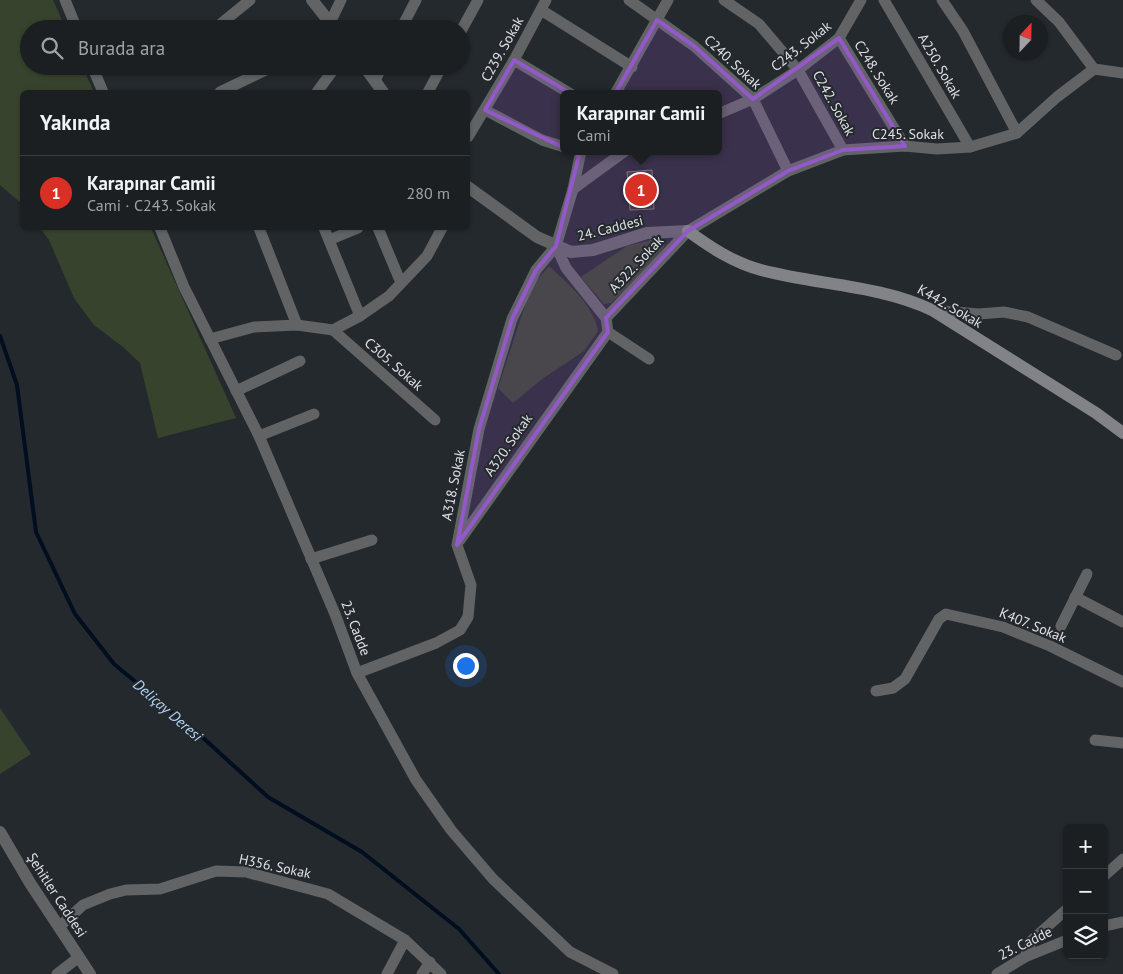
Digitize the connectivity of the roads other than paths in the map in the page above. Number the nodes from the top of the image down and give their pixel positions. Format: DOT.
graph roads {
  1 [pos="64,0"];
  2 [pos="250,0"];
  3 [pos="312,0"];
  4 [pos="341,0"];
  5 [pos="416,0"];
  6 [pos="478,0"];
  7 [pos="629,0"];
  8 [pos="668,0"];
  9 [pos="724,0"];
  10 [pos="861,0"];
  11 [pos="884,0"];
  12 [pos="942,0"];
  13 [pos="1036,0"];
  14 [pos="543,5"];
  15 [pos="73,20"];
  16 [pos="225,20"];
  17 [pos="328,20"];
  18 [pos="335,20"];
  19 [pos="406,20"];
  20 [pos="467,20"];
  21 [pos="657,20"];
  22 [pos="839,38"];
  23 [pos="514,60"];
  24 [pos="632,67"];
  25 [pos="1094,69"];
  26 [pos="798,70"];
  27 [pos="1123,73"];
  28 [pos="96,75"];
  29 [pos="255,75"];
  30 [pos="329,75"];
  31 [pos="371,75"];
  32 [pos="378,75"];
  33 [pos="437,75"];
  34 [pos="375,81"];
  35 [pos="102,90"];
  36 [pos="224,90"];
  37 [pos="318,90"];
  38 [pos="382,90"];
  39 [pos="429,90"];
  40 [pos="564,90"];
  41 [pos="618,90"];
  42 [pos="753,99"];
  43 [pos="485,110"];
  44 [pos="722,112"];
  45 [pos="1017,133"];
  46 [pos="470,134"];
  47 [pos="560,146"];
  48 [pos="905,146"];
  49 [pos="970,147"];
  50 [pos="843,150"];
  51 [pos="577,155"];
  52 [pos="621,155"];
  53 [pos="788,171"];
  54 [pos="470,189"];
  55 [pos="573,190"];
  56 [pos="163,230"];
  57 [pos="260,230"];
  58 [pos="325,230"];
  59 [pos="353,230"];
  60 [pos="379,230"];
  61 [pos="441,230"];
  62 [pos="688,231"];
  63 [pos="329,240"];
  64 [pos="556,246"];
  65 [pos="401,283"];
  66 [pos="932,310"];
  67 [pos="360,316"];
  68 [pos="606,318"];
  69 [pos="297,325"];
  70 [pos="333,330"];
  71 [pos="608,332"];
  72 [pos="210,339"];
  73 [pos="1116,355"];
  74 [pos="649,359"];
  75 [pos="300,361"];
  76 [pos="236,391"];
  77 [pos="314,414"];
  78 [pos="435,420"];
  79 [pos="1123,433"];
  80 [pos="258,436"];
  81 [pos="372,540"];
  82 [pos="457,544"];
  83 [pos="311,559"];
  84 [pos="1087,574"];
  85 [pos="1075,597"];
  86 [pos="1123,622"];
  87 [pos="1061,626"];
  88 [pos="357,673"];
  89 [pos="1123,682"];
  90 [pos="876,691"];
  91 [pos="1095,740"];
  92 [pos="1123,743"];
  93 [pos="0,832"];
  94 [pos="1123,859"];
  95 [pos="1108,872"];
  96 [pos="1063,913"];
  97 [pos="1123,922"];
  98 [pos="1108,925"];
  99 [pos="59,927"];
  100 [pos="405,940"];
  101 [pos="1063,942"];
  102 [pos="79,957"];
  103 [pos="1025,957"];
  104 [pos="430,962"];
  105 [pos="57,974"];
  106 [pos="90,974"];
  107 [pos="387,974"];
  108 [pos="422,974"];
  109 [pos="441,974"];
  110 [pos="613,974"];
  111 [pos="997,974"];
  1 -- 15 [label="street"];
  2 -- 16 [label="street"];
  3 -- 17 [label="street"];
  4 -- 18 [label="street"];
  5 -- 19 [label="street"];
  6 -- 20 [label="street"];
  7 -- 21 [label="street, C240. Sokak"];
  8 -- 21 [label="street"];
  9 -- 26 [label="street, C242. Sokak"];
  10 -- 22 [label="street, C243. Sokak"];
  11 -- 49 [label="street, A250. Sokak"];
  12 -- 45 [label="street"];
  13 -- 25 [label="street"];
  14 -- 23 [label="street, C239. Sokak"];
  14 -- 24 [label="street"];
  21 -- 24 [label="street"];
  21 -- 42 [label="street, C240. Sokak"];
  22 -- 26 [label="street, C243. Sokak"];
  22 -- 48 [label="street, C248. Sokak"];
  23 -- 40 [label="street"];
  23 -- 43 [label="street, C239. Sokak"];
  24 -- 41 [label="street"];
  25 -- 27 [label="street"];
  25 -- 45 [label="street, C245. Sokak"];
  26 -- 42 [label="street, C243. Sokak"];
  26 -- 50 [label="street, C242. Sokak"];
  28 -- 35 [label="street"];
  29 -- 36 [label="street"];
  30 -- 37 [label="street"];
  31 -- 34 [label="street"];
  32 -- 34 [label="street"];
  33 -- 39 [label="street"];
  34 -- 38 [label="street"];
  42 -- 44 [label="street, C243. Sokak"];
  42 -- 53 [label="street, C240. Sokak"];
  43 -- 46 [label="street, C239. Sokak"];
  43 -- 47 [label="street"];
  45 -- 49 [label="street, C245. Sokak"];
  48 -- 49 [label="street, C245. Sokak"];
  48 -- 50 [label="street, C245. Sokak"];
  50 -- 53 [label="street, C245. Sokak"];
  51 -- 55 [label="street"];
  52 -- 55 [label="street"];
  53 -- 62 [label="street, C245. Sokak"];
  54 -- 64 [label="street, 24. Caddesi"];
  55 -- 64 [label="street"];
  56 -- 72 [label="street, 23. Cadde"];
  57 -- 69 [label="street"];
  58 -- 63 [label="street"];
  59 -- 63 [label="street"];
  60 -- 65 [label="street"];
  61 -- 65 [label="street"];
  62 -- 64 [label="street, 24. Caddesi"];
  62 -- 66 [label="main road, K442. Sokak"];
  62 -- 68 [label="street, A322. Sokak"];
  63 -- 67 [label="street"];
  64 -- 68 [label="street"];
  64 -- 82 [label="street, A318. Sokak"];
  65 -- 67 [label="street"];
  66 -- 73 [label="street"];
  66 -- 79 [label="main road, K442. Sokak"];
  67 -- 70 [label="street"];
  68 -- 71 [label="street"];
  69 -- 70 [label="street"];
  69 -- 72 [label="street"];
  70 -- 78 [label="street, C305. Sokak"];
  71 -- 74 [label="street"];
  71 -- 82 [label="street, A320. Sokak"];
  72 -- 76 [label="street, 23. Cadde"];
  75 -- 76 [label="street"];
  76 -- 80 [label="street, 23. Cadde"];
  77 -- 80 [label="street"];
  80 -- 83 [label="street, 23. Cadde"];
  81 -- 83 [label="street"];
  82 -- 88 [label="street, A318. Sokak"];
  83 -- 88 [label="street, 23. Cadde"];
  84 -- 85 [label="street"];
  85 -- 86 [label="street"];
  85 -- 87 [label="street"];
  88 -- 110 [label="street, 23. Cadde"];
  89 -- 90 [label="street, K407. Sokak"];
  91 -- 92 [label="street"];
  93 -- 99 [label="street, Şehitler Caddesi"];
  94 -- 95 [label="street"];
  96 -- 103 [label="street"];
  97 -- 98 [label="street"];
  99 -- 100 [label="street, H356. Sokak"];
  99 -- 102 [label="street, Şehitler Caddesi"];
  100 -- 104 [label="street, H356. Sokak"];
  100 -- 107 [label="street"];
  101 -- 103 [label="street, 23. Cadde"];
  102 -- 105 [label="street"];
  102 -- 106 [label="street, Şehitler Caddesi"];
  103 -- 111 [label="street, 23. Cadde"];
  104 -- 108 [label="street"];
  104 -- 109 [label="street, H356. Sokak"];
}
